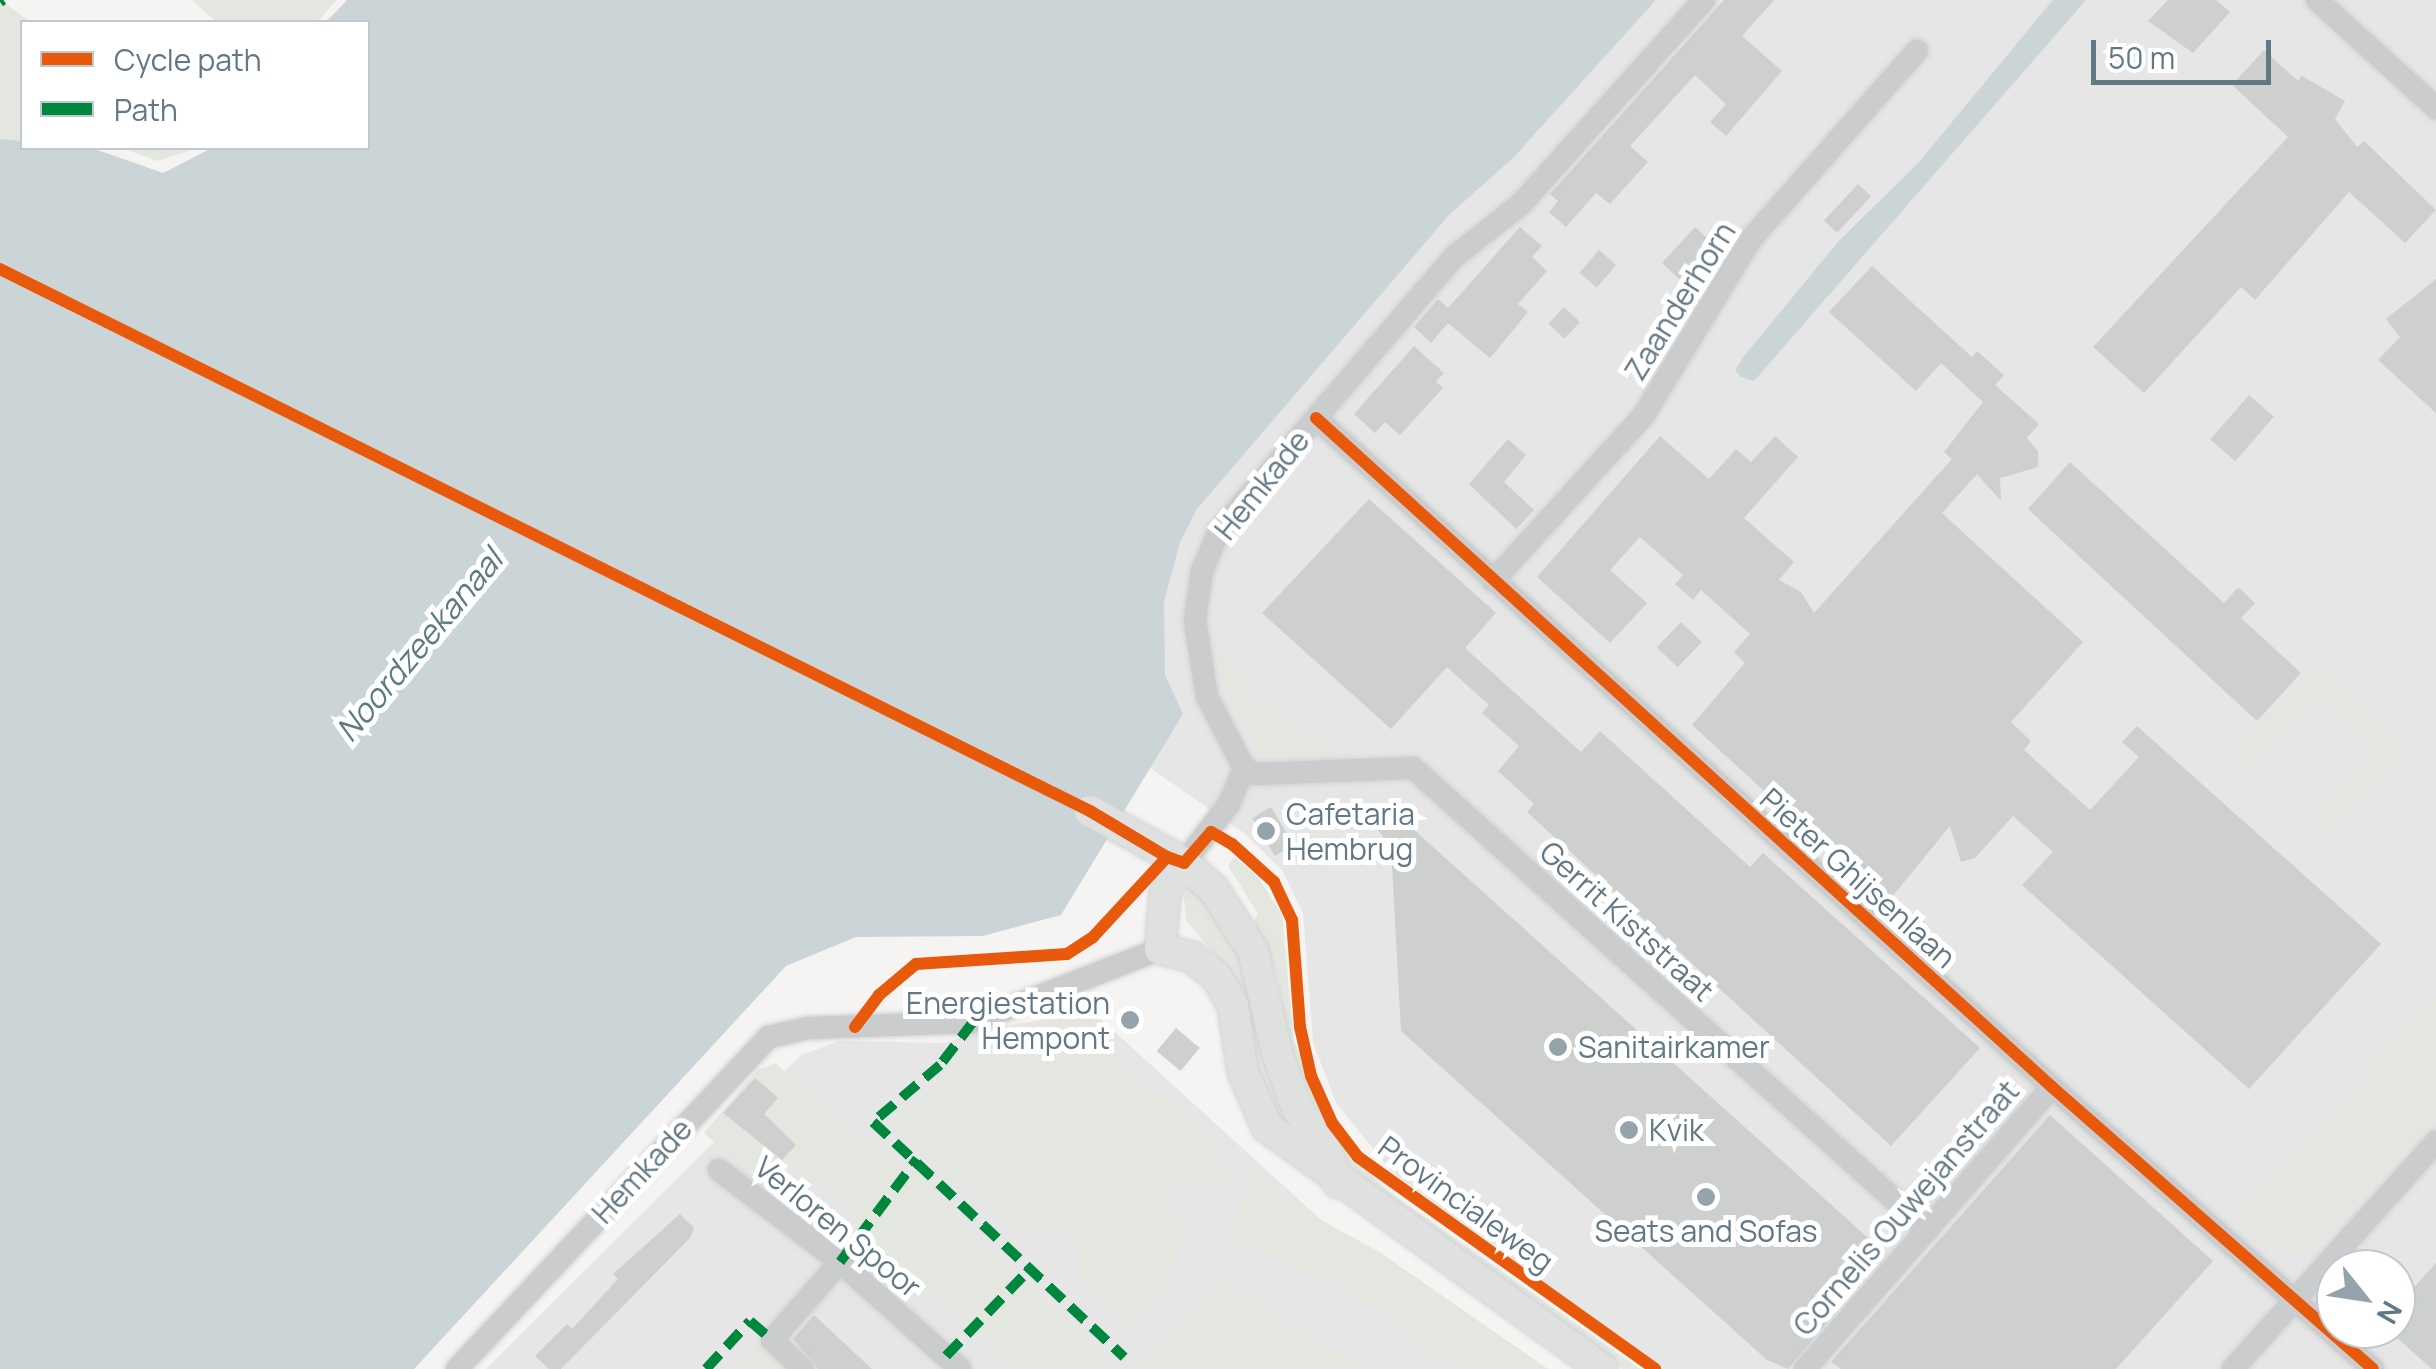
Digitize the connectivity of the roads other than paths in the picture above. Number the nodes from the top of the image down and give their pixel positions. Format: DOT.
graph roads {
  1 [pos="1704,0"];
  2 [pos="2317,0"];
  3 [pos="1917,50"];
  4 [pos="2436,108"];
  5 [pos="1316,418"];
  6 [pos="1493,581"];
  7 [pos="1244,768"];
  8 [pos="1090,811"];
  9 [pos="1184,864"];
  10 [pos="1160,950"];
  11 [pos="2052,1087"];
  12 [pos="2436,1142"];
  13 [pos="719,1170"];
  14 [pos="1338,1183"];
  15 [pos="1928,1230"];
  16 [pos="840,1262"];
  17 [pos="2292,1301"];
  18 [pos="456,1369"];
  19 [pos="804,1369"];
  20 [pos="960,1369"];
  21 [pos="1602,1369"];
  22 [pos="1805,1369"];
  23 [pos="2233,1369"];
  24 [pos="2373,1369"];
  1 -- 5 [label="street, Hemkade"];
  2 -- 4 [label="street"];
  3 -- 6 [label="street, Zaanderhorn"];
  5 -- 6 [label="street, Pieter Ghijsenlaan"];
  5 -- 7 [label="street, Hemkade"];
  6 -- 11 [label="street, Pieter Ghijsenlaan"];
  7 -- 9 [label="street"];
  7 -- 15 [label="street, Gerrit Kiststraat"];
  8 -- 9 [label="main road, Provincialeweg"];
  9 -- 10 [label="main road"];
  9 -- 14 [label="main road, Provincialeweg"];
  10 -- 14 [label="main road, Provincialeweg"];
  10 -- 18 [label="street, Hemkade"];
  11 -- 15 [label="street, Cornelis Ouwejanstraat"];
  11 -- 17 [label="street, Pieter Ghijsenlaan"];
  12 -- 17 [label="street"];
  13 -- 16 [label="street, Verloren Spoor"];
  14 -- 21 [label="main road, Provincialeweg"];
  15 -- 22 [label="street, Cornelis Ouwejanstraat"];
  16 -- 19 [label="street"];
  16 -- 20 [label="street, Verloren Spoor"];
  17 -- 23 [label="street"];
  17 -- 24 [label="street, Pieter Ghijsenlaan"];
}
